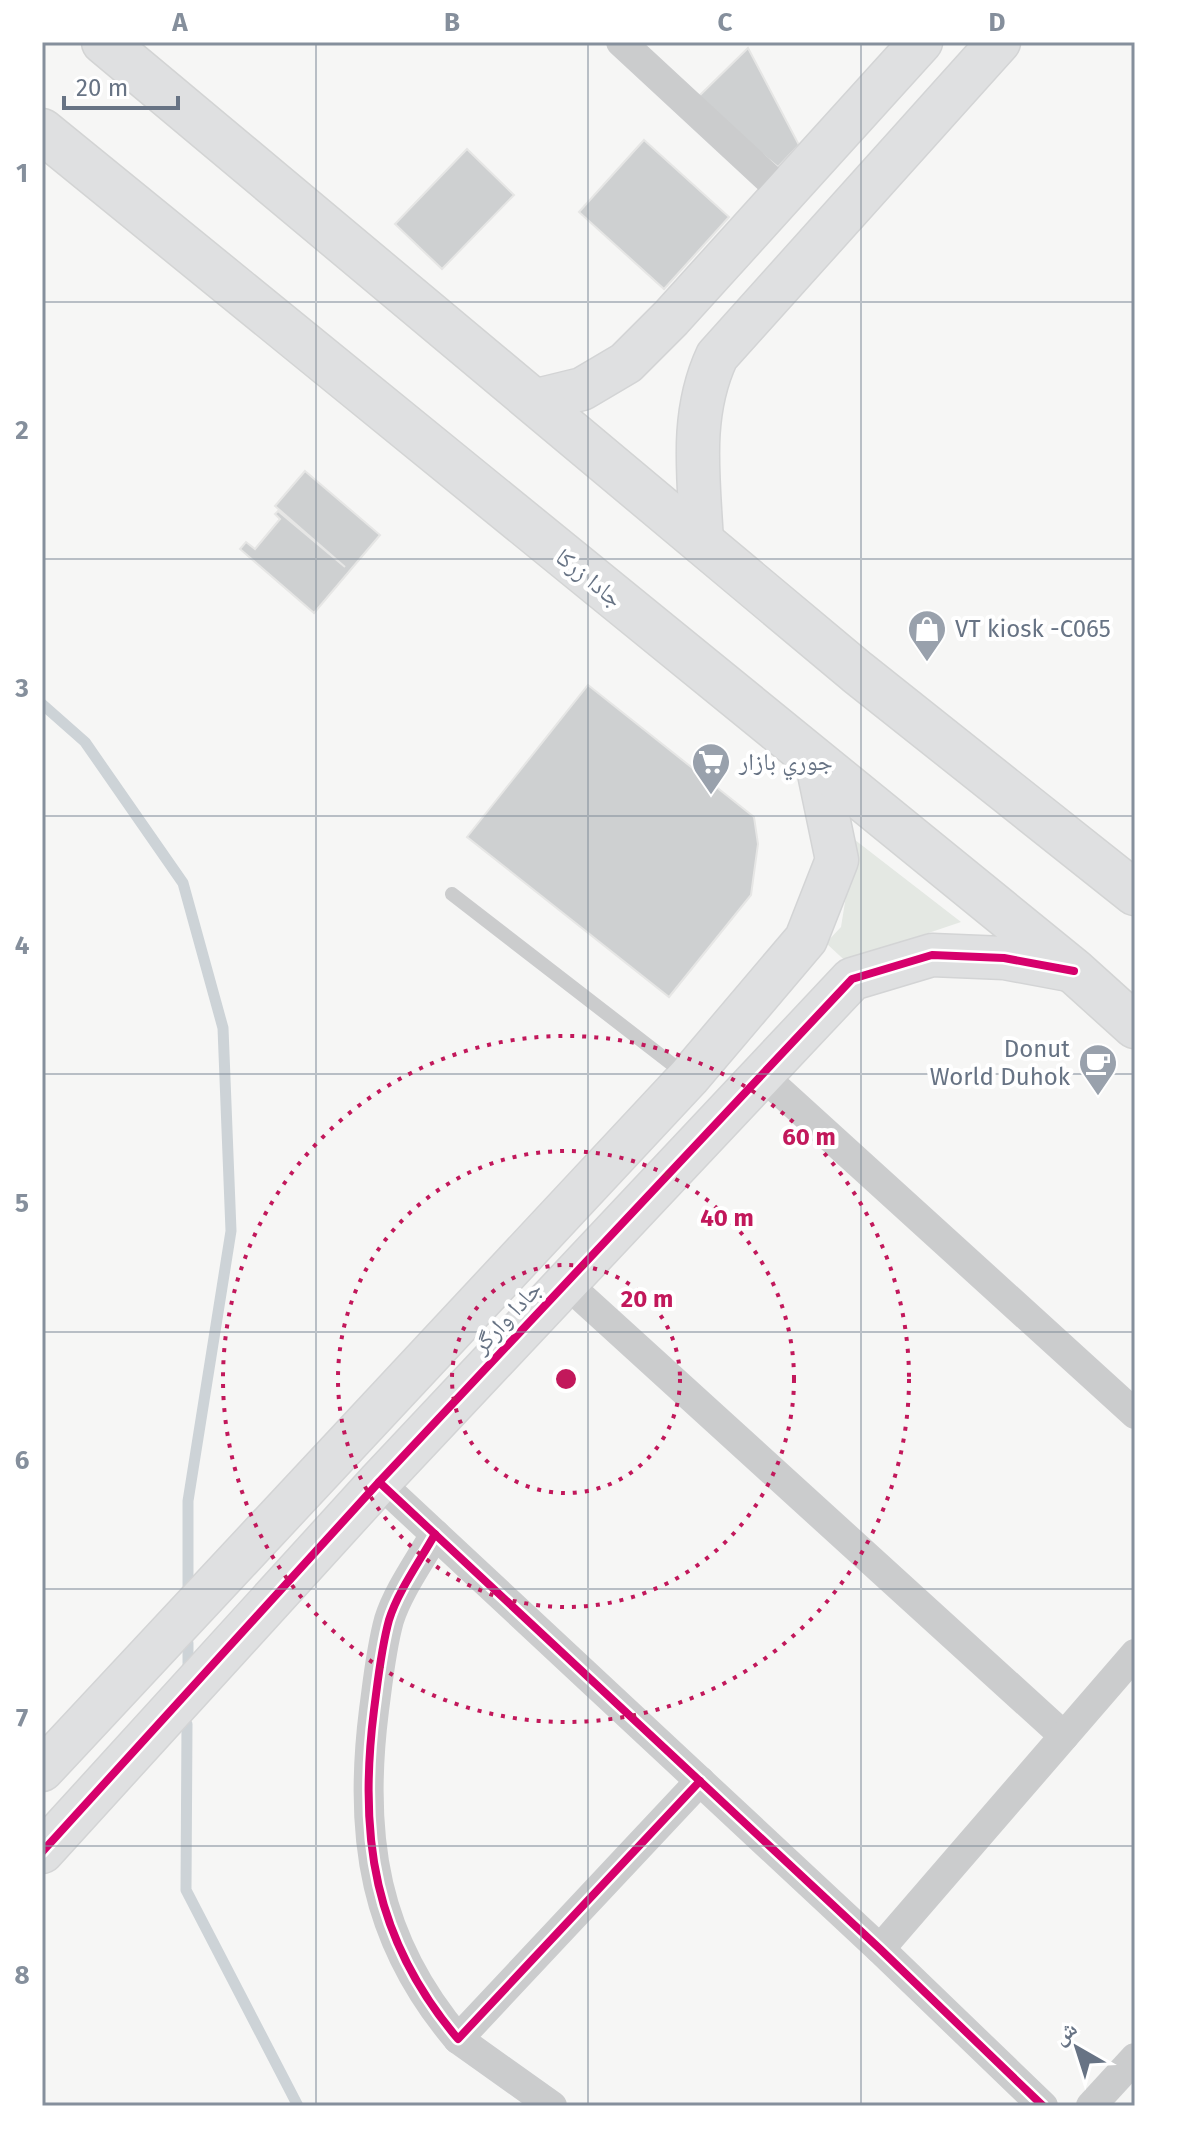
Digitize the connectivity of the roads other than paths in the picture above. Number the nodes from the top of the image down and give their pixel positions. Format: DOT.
graph roads {
  1 [pos="104,42"];
  2 [pos="621,42"];
  3 [pos="921,42"];
  4 [pos="999,42"];
  5 [pos="42,131"];
  6 [pos="784,193"];
  7 [pos="671,318"];
  8 [pos="717,356"];
  9 [pos="533,401"];
  10 [pos="702,543"];
  11 [pos="817,764"];
  12 [pos="1135,893"];
  13 [pos="452,894"];
  14 [pos="1074,971"];
  15 [pos="768,986"];
  16 [pos="825,1009"];
  17 [pos="1135,1026"];
  18 [pos="762,1075"];
  19 [pos="689,1077"];
  20 [pos="566,1283"];
  21 [pos="1135,1414"];
  22 [pos="379,1482"];
  23 [pos="435,1534"];
  24 [pos="1135,1654"];
  25 [pos="1064,1736"];
  26 [pos="42,1770"];
  27 [pos="700,1781"];
  28 [pos="42,1852"];
  29 [pos="880,1949"];
  30 [pos="458,2039"];
  31 [pos="1135,2058"];
  32 [pos="552,2106"];
  33 [pos="1043,2106"];
  34 [pos="1091,2106"];
  1 -- 9 [label="main road"];
  2 -- 6 [label="street"];
  3 -- 6 [label="street"];
  4 -- 8 [label="street"];
  5 -- 11 [label="main road, جادا زرکا"];
  6 -- 7 [label="street"];
  7 -- 8 [label="street"];
  7 -- 9 [label="street"];
  8 -- 10 [label="street"];
  9 -- 10 [label="main road"];
  10 -- 12 [label="main road"];
  11 -- 14 [label="main road, جادا زرکا"];
  11 -- 15 [label="street, جادا وارگر"];
  13 -- 19 [label="lane"];
  14 -- 16 [label="street, جادا وارگر"];
  14 -- 17 [label="main road, جادا زرکا"];
  15 -- 16 [label="street"];
  15 -- 19 [label="street, جادا وارگر"];
  16 -- 18 [label="street, جادا وارگر"];
  18 -- 20 [label="street, جادا وارگر"];
  18 -- 21 [label="street"];
  19 -- 26 [label="street, جادا وارگر"];
  20 -- 22 [label="street, جادا وارگر"];
  20 -- 25 [label="street"];
  22 -- 23 [label="street"];
  22 -- 28 [label="street, جادا وارگر"];
  23 -- 27 [label="street"];
  23 -- 30 [label="street"];
  24 -- 25 [label="street"];
  25 -- 29 [label="street"];
  27 -- 29 [label="street"];
  27 -- 30 [label="street"];
  29 -- 33 [label="street"];
  30 -- 32 [label="street"];
  31 -- 34 [label="street"];
}
